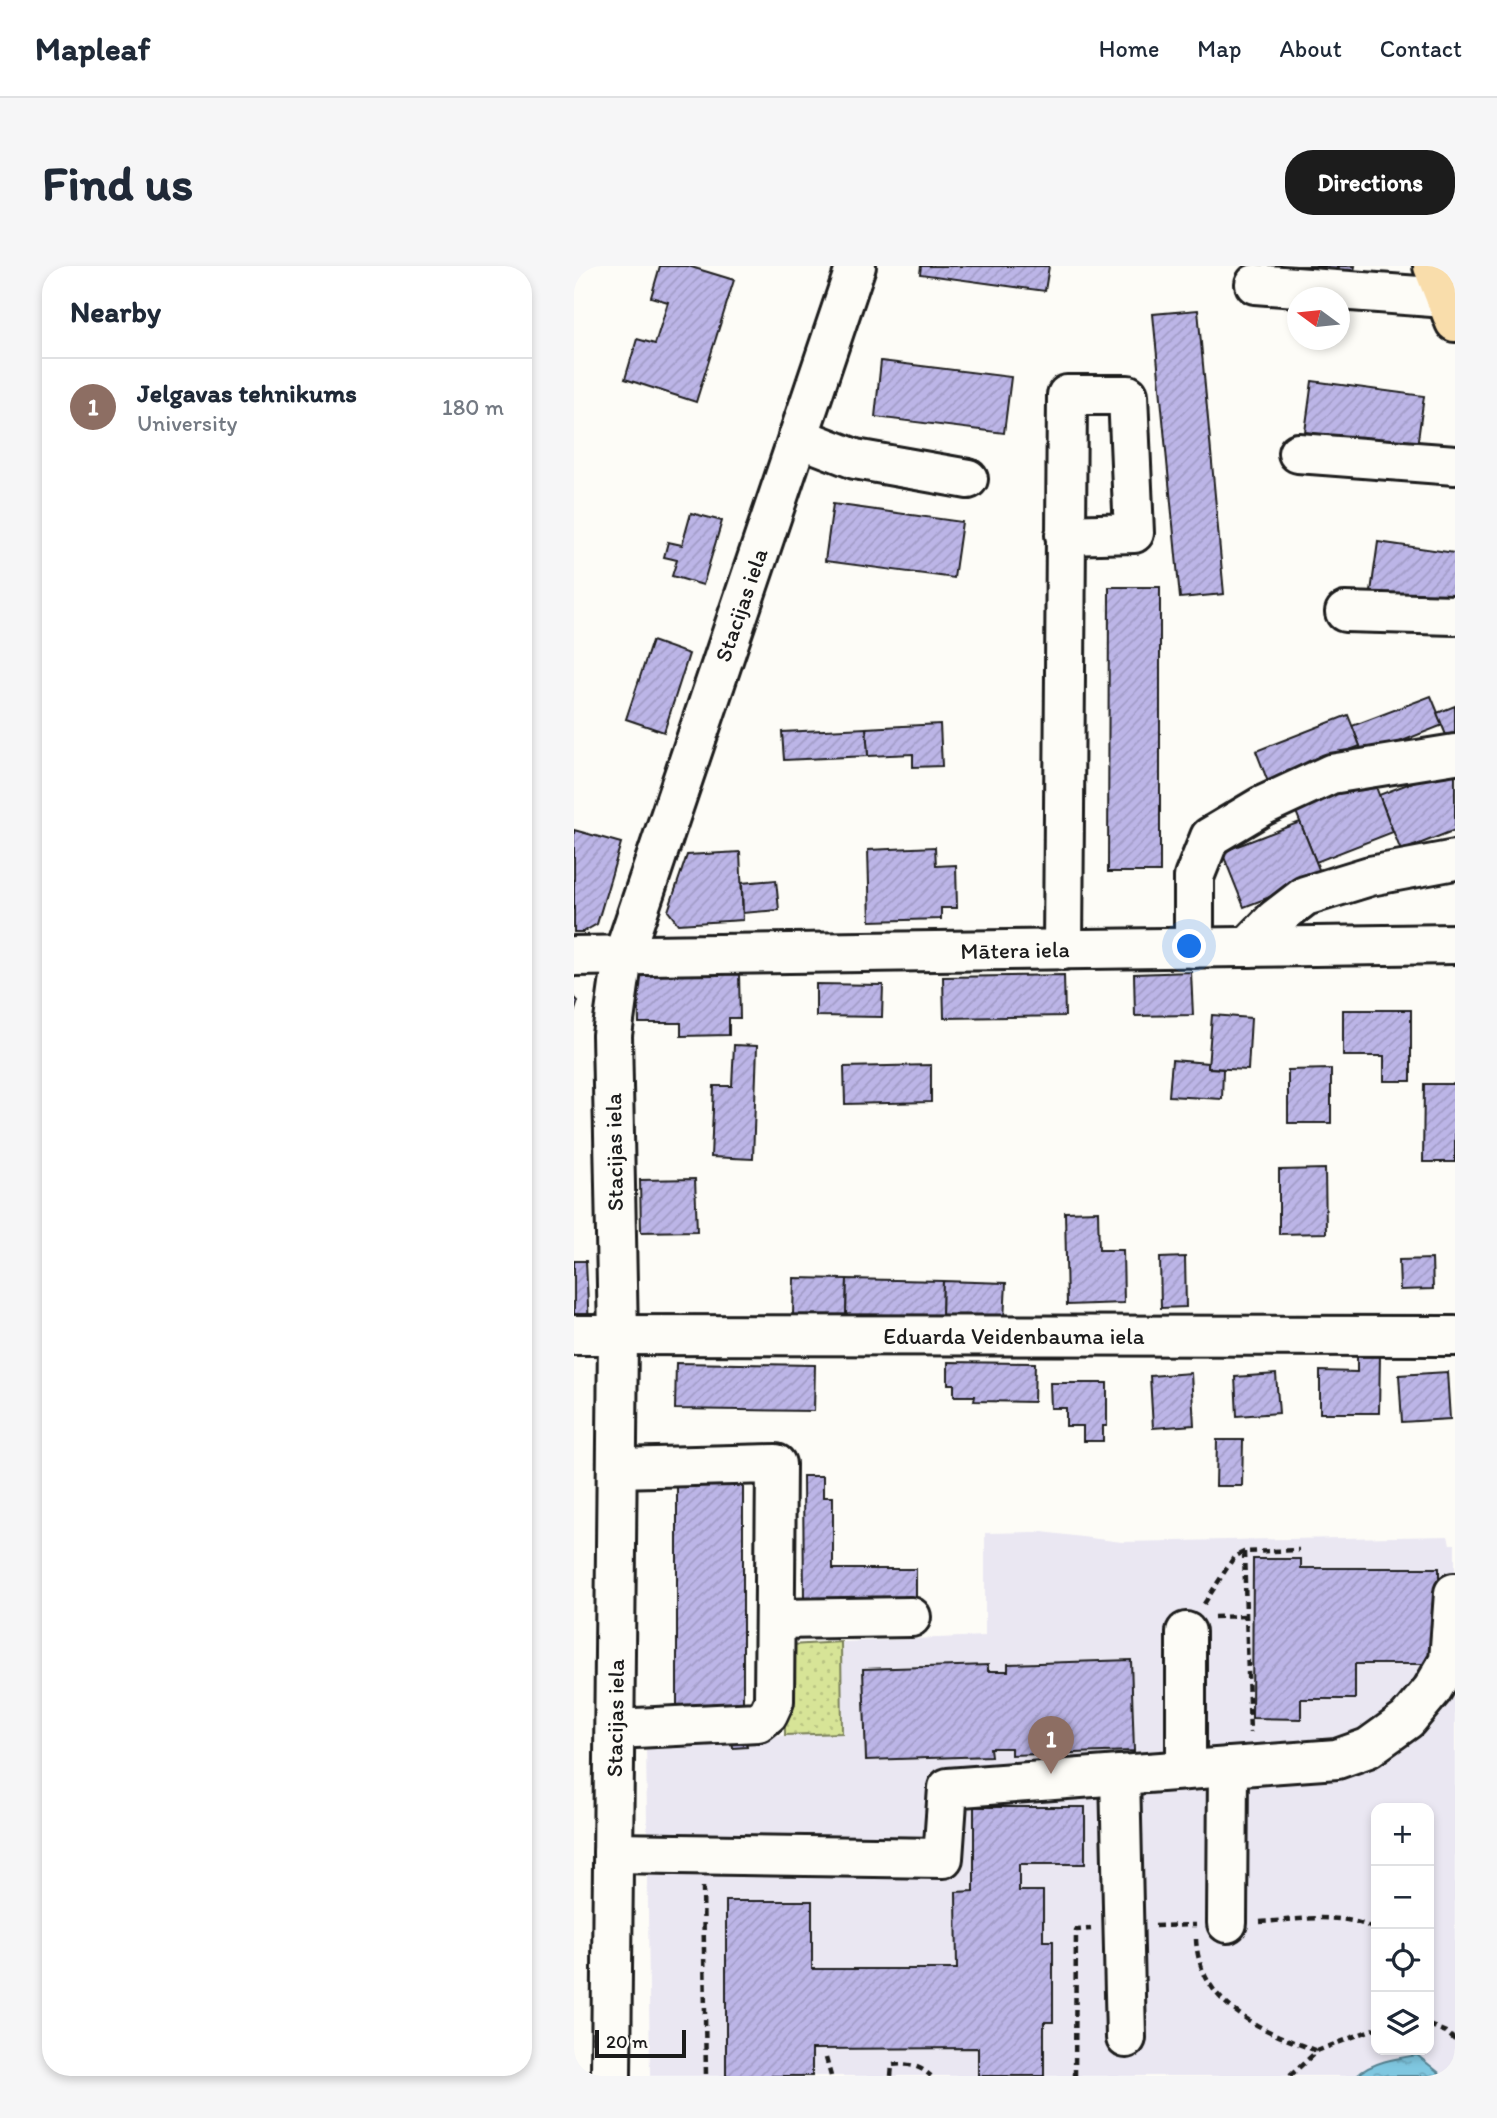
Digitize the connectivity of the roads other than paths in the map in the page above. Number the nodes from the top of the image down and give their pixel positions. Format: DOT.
graph roads {
  1 [pos="856,266"];
  2 [pos="1255,284"];
  3 [pos="1444,295"];
  4 [pos="798,437"];
  5 [pos="1298,453"];
  6 [pos="1455,465"];
  7 [pos="968,479"];
  8 [pos="1065,535"];
  9 [pos="1345,612"];
  10 [pos="1455,615"];
  11 [pos="1455,754"];
  12 [pos="1455,860"];
  13 [pos="1455,944"];
  14 [pos="1248,947"];
  15 [pos="1194,948"];
  16 [pos="1063,950"];
  17 [pos="574,956"];
  18 [pos="623,956"];
  19 [pos="574,1335"];
  20 [pos="618,1335"];
  21 [pos="1455,1336"];
  22 [pos="617,1468"];
  23 [pos="1454,1593"];
  24 [pos="911,1617"];
  25 [pos="775,1619"];
  26 [pos="1191,1625"];
  27 [pos="615,1729"];
  28 [pos="1240,1766"];
  29 [pos="1186,1770"];
  30 [pos="1120,1775"];
  31 [pos="613,1853"];
  32 [pos="1212,1924"];
  33 [pos="1126,2038"];
  34 [pos="611,2076"];
  1 -- 4 [label="street, Stacijas iela"];
  2 -- 3 [label="street"];
  4 -- 7 [label="street"];
  4 -- 18 [label="street, Stacijas iela"];
  5 -- 6 [label="street"];
  8 -- 16 [label="street"];
  9 -- 10 [label="street"];
  11 -- 15 [label="street"];
  12 -- 14 [label="street"];
  13 -- 14 [label="street, Mātera iela"];
  14 -- 15 [label="street, Mātera iela"];
  15 -- 16 [label="street, Mātera iela"];
  16 -- 18 [label="street, Mātera iela"];
  17 -- 18 [label="street, Mātera iela"];
  18 -- 20 [label="street, Stacijas iela"];
  19 -- 20 [label="street, Eduarda Veidenbauma iela"];
  20 -- 21 [label="street, Eduarda Veidenbauma iela"];
  20 -- 22 [label="street, Stacijas iela"];
  22 -- 25 [label="street"];
  22 -- 27 [label="street, Stacijas iela"];
  23 -- 28 [label="street"];
  24 -- 25 [label="street"];
  25 -- 27 [label="street"];
  26 -- 29 [label="street"];
  27 -- 31 [label="street, Stacijas iela"];
  28 -- 29 [label="street"];
  28 -- 32 [label="street"];
  29 -- 30 [label="street"];
  30 -- 31 [label="street"];
  30 -- 33 [label="street"];
  31 -- 34 [label="street, Stacijas iela"];
}
